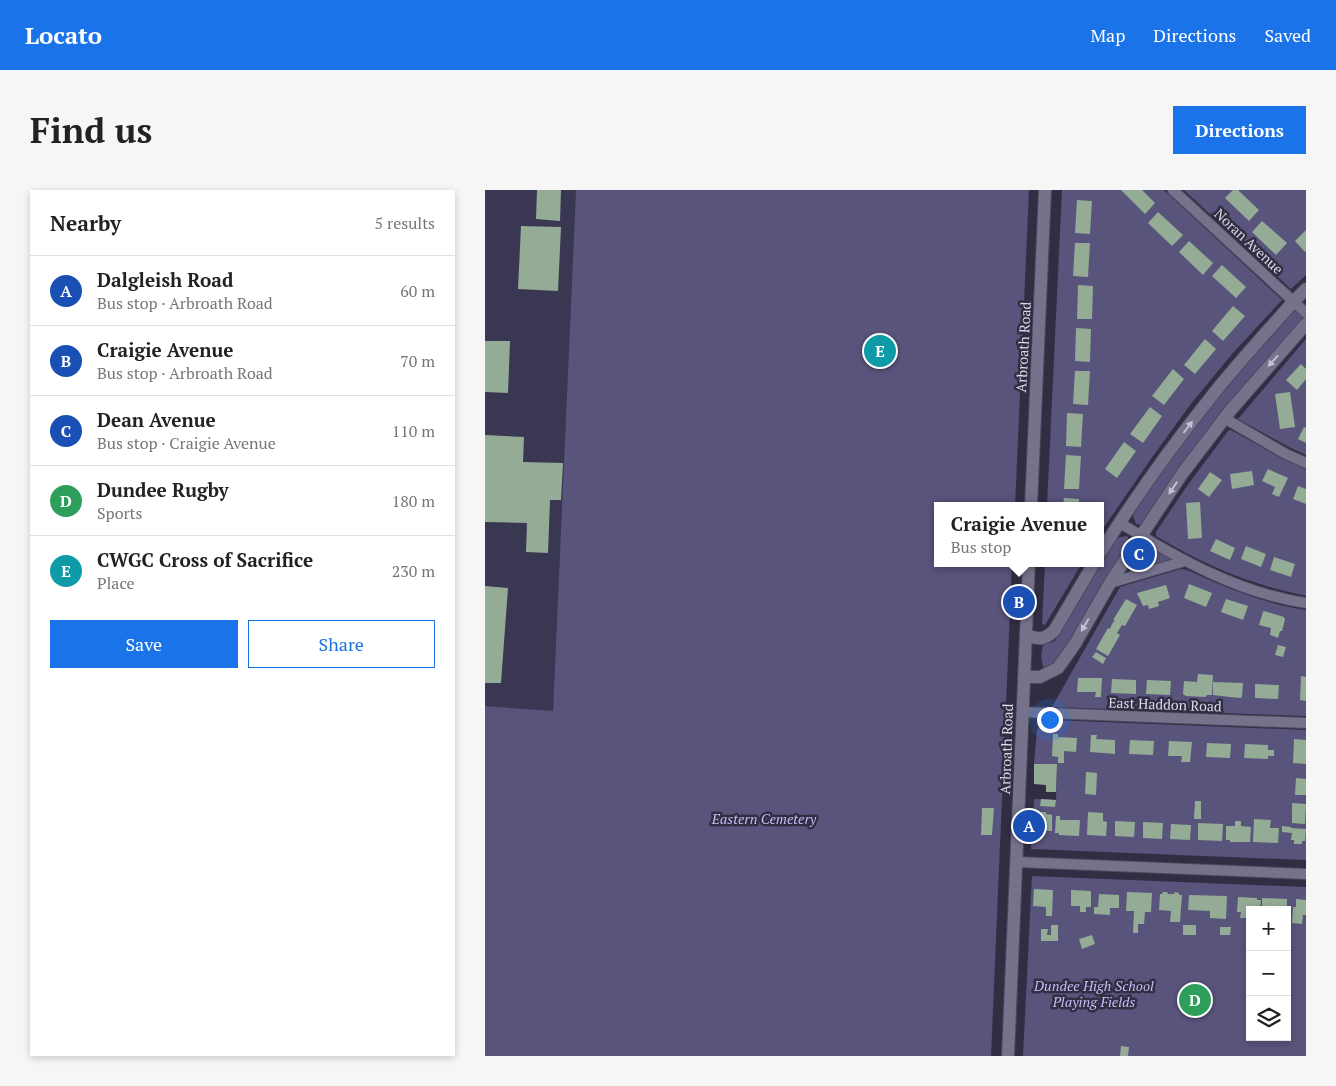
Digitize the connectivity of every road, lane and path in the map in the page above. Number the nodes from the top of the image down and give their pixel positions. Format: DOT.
graph roads {
  1 [pos="1045,190"];
  2 [pos="1173,190"];
  3 [pos="1306,289"];
  4 [pos="1294,301"];
  5 [pos="1306,313"];
  6 [pos="1306,324"];
  7 [pos="1224,418"];
  8 [pos="1306,463"];
  9 [pos="1031,502"];
  10 [pos="1120,523"];
  11 [pos="1140,535"];
  12 [pos="1104,548"];
  13 [pos="1185,561"];
  14 [pos="1029,567"];
  15 [pos="1092,567"];
  16 [pos="1110,583"];
  17 [pos="1306,603"];
  18 [pos="1025,635"];
  19 [pos="1024,677"];
  20 [pos="1022,712"];
  21 [pos="1306,723"];
  22 [pos="1017,862"];
  23 [pos="1306,874"];
  24 [pos="1008,1056"];
  1 -- 9 [label="street, Arbroath Road"];
  2 -- 4 [label="street, Noran Avenue"];
  3 -- 4 [label="street"];
  4 -- 5 [label="street, Noran Avenue"];
  10 -- 4 [label="street, one-way"];
  6 -- 7 [label="street, one-way"];
  7 -- 8 [label="street"];
  7 -- 11 [label="street, one-way"];
  10 -- 11 [label="street"];
  10 -- 12 [label="street"];
  11 -- 13 [label="street"];
  11 -- 16 [label="street"];
  13 -- 16 [label="street"];
  13 -- 17 [label="street"];
  14 -- 18 [label="street, Arbroath Road"];
  15 -- 18 [label="street"];
  16 -- 19 [label="street, one-way"];
  18 -- 19 [label="street, Arbroath Road"];
  19 -- 20 [label="street, Arbroath Road"];
  20 -- 21 [label="street, East Haddon Road"];
  20 -- 22 [label="street, Arbroath Road"];
  22 -- 23 [label="street"];
  22 -- 24 [label="street, Arbroath Road"];
}
